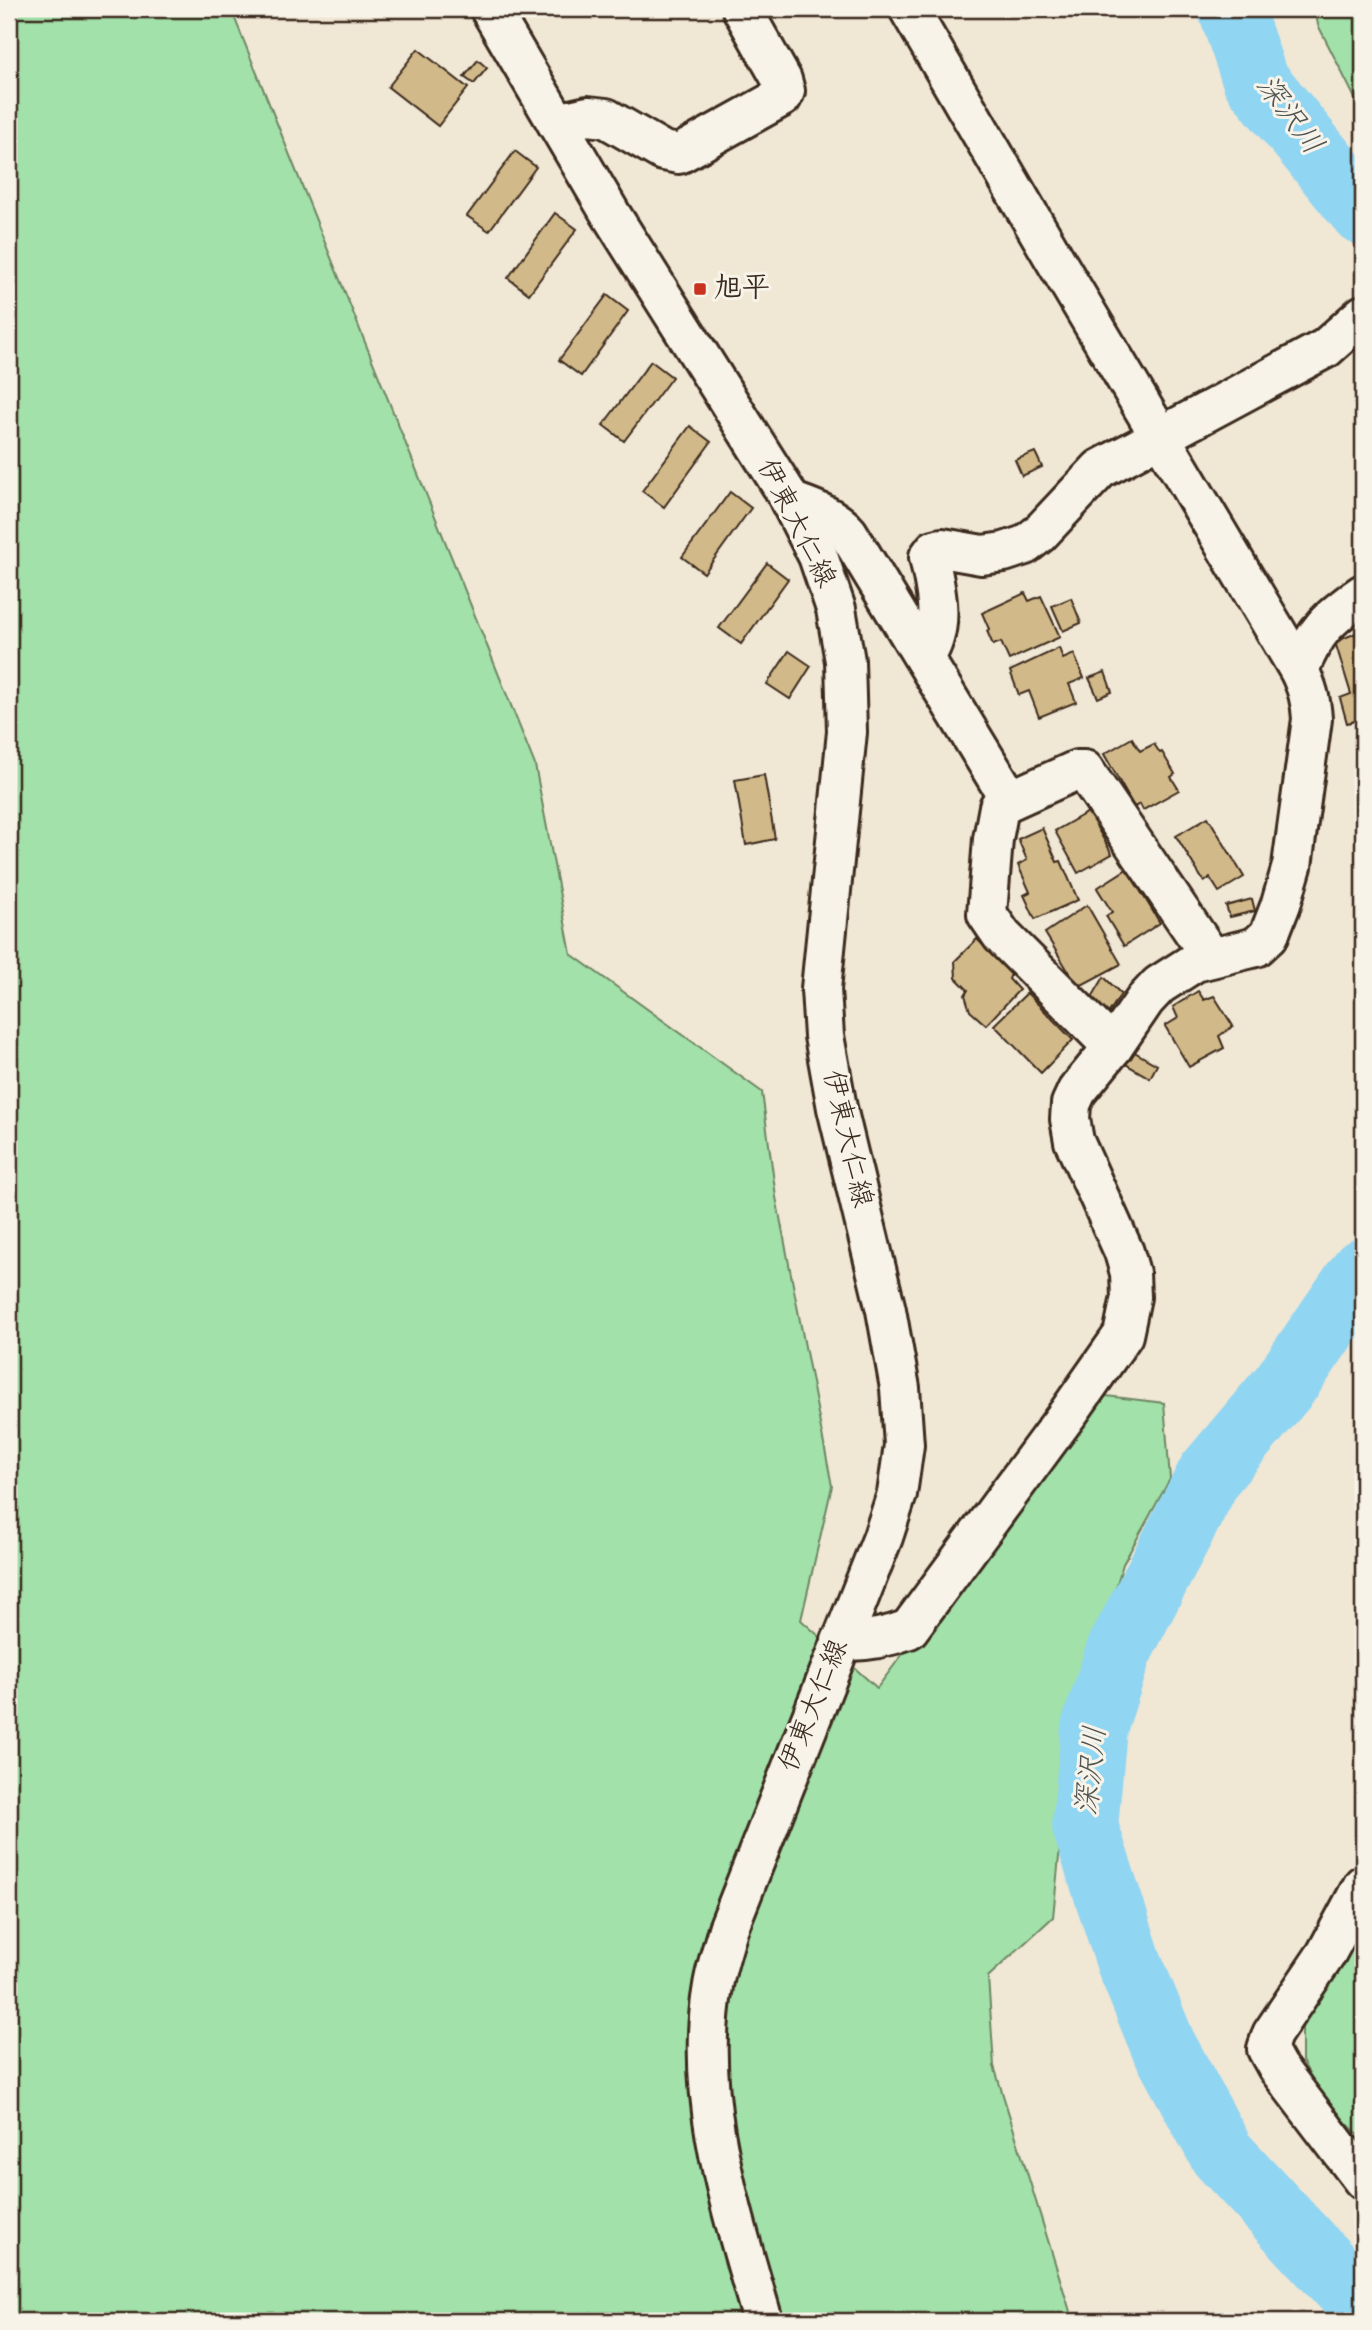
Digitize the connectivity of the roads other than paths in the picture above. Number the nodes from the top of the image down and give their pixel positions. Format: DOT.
graph roads {
  1 [pos="490,9"];
  2 [pos="742,9"];
  3 [pos="909,9"];
  4 [pos="557,123"];
  5 [pos="1363,314"];
  6 [pos="1160,436"];
  7 [pos="790,501"];
  8 [pos="1363,594"];
  9 [pos="925,658"];
  10 [pos="1299,670"];
  11 [pos="1010,800"];
  12 [pos="1211,957"];
  13 [pos="1113,1047"];
  14 [pos="841,1642"];
  15 [pos="1363,1885"];
  16 [pos="1363,2180"];
  17 [pos="763,2321"];
  1 -- 4 [label="street, 伊東大仁線"];
  2 -- 4 [label="street"];
  3 -- 6 [label="street"];
  4 -- 7 [label="street, 伊東大仁線"];
  5 -- 6 [label="street"];
  6 -- 9 [label="street"];
  6 -- 10 [label="street"];
  7 -- 9 [label="street"];
  7 -- 14 [label="street, 伊東大仁線"];
  8 -- 10 [label="street"];
  9 -- 11 [label="street"];
  10 -- 12 [label="street"];
  11 -- 12 [label="street"];
  11 -- 13 [label="street"];
  12 -- 13 [label="street"];
  13 -- 14 [label="street"];
  14 -- 17 [label="street, 伊東大仁線"];
  15 -- 16 [label="street"];
}
